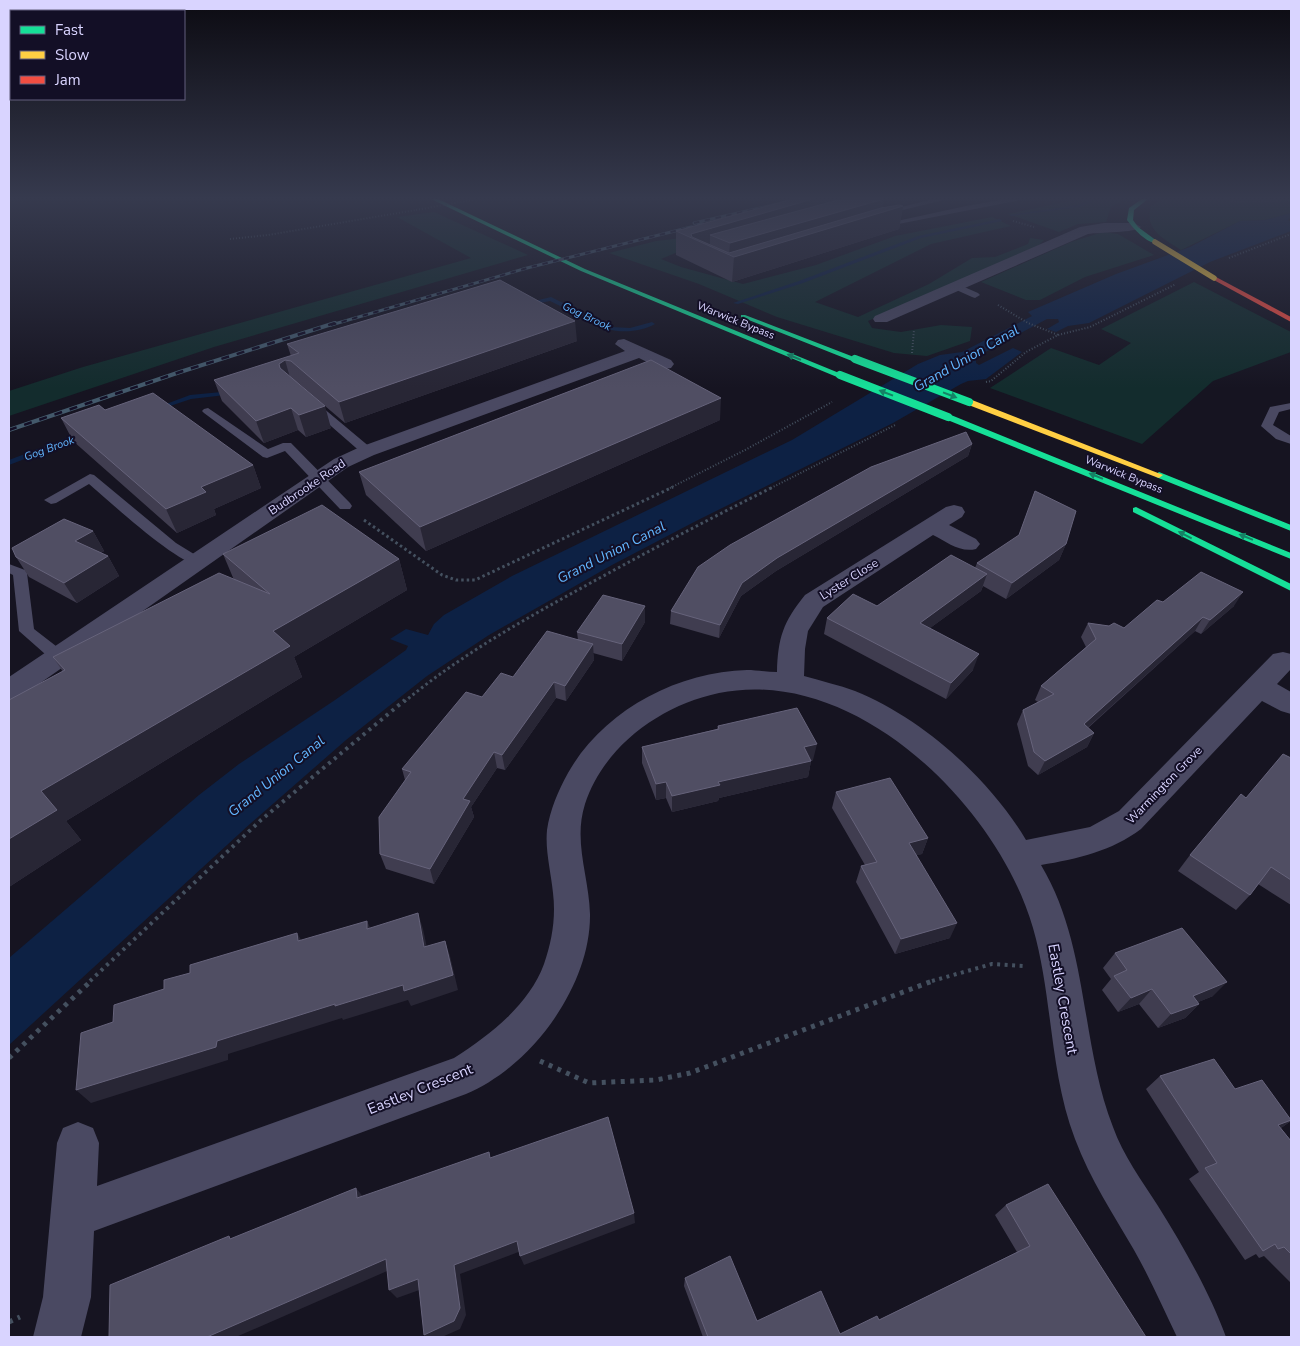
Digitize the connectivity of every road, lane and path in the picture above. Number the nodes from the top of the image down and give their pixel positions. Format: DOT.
graph roads {
  1 [pos="566,262"];
  2 [pos="1011,262"];
  3 [pos="1187,262"];
  4 [pos="1180,282"];
  5 [pos="955,286"];
  6 [pos="975,295"];
  7 [pos="915,304"];
  8 [pos="998,305"];
  9 [pos="732,312"];
  10 [pos="881,319"];
  11 [pos="1291,320"];
  12 [pos="1058,335"];
  13 [pos="906,358"];
  14 [pos="665,364"];
  15 [pos="981,382"];
  16 [pos="300,393"];
  17 [pos="839,398"];
  18 [pos="1291,406"];
  19 [pos="208,411"];
  20 [pos="1004,415"];
  21 [pos="899,423"];
  22 [pos="968,425"];
  23 [pos="1291,440"];
  24 [pos="367,451"];
  25 [pos="318,478"];
  26 [pos="1226,489"];
  27 [pos="1099,491"];
  28 [pos="51,500"];
  29 [pos="1125,504"];
  30 [pos="345,506"];
  31 [pos="954,512"];
  32 [pos="933,526"];
  33 [pos="1291,528"];
  34 [pos="968,544"];
  35 [pos="1291,556"];
  36 [pos="197,562"];
  37 [pos="9,568"];
  38 [pos="1291,588"];
  39 [pos="59,657"];
  40 [pos="1283,661"];
  41 [pos="790,683"];
  42 [pos="1259,687"];
  43 [pos="9,691"];
  44 [pos="1291,704"];
  45 [pos="1020,855"];
  46 [pos="1061,971"];
  47 [pos="511,1040"];
  48 [pos="9,1058"];
  49 [pos="78,1142"];
  50 [pos="74,1217"];
  51 [pos="57,1337"];
  52 [pos="1202,1337"];
  22 -- 1 [label="main road, Warwick Bypass, one-way, bridge"];
  2 -- 5 [label="street"];
  3 -- 11 [label="main road, bridge"];
  4 -- 12 [label="path"];
  5 -- 6 [label="lane"];
  5 -- 7 [label="street"];
  7 -- 10 [label="street"];
  7 -- 13 [label="path"];
  8 -- 12 [label="path"];
  9 -- 20 [label="main road, Warwick Bypass, one-way, bridge"];
  12 -- 15 [label="path"];
  14 -- 24 [label="street, Budbrooke Road"];
  16 -- 24 [label="lane"];
  17 -- 30 [label="path"];
  18 -- 23 [label="lane"];
  19 -- 25 [label="lane"];
  20 -- 26 [label="main road"];
  20 -- 33 [label="main road, Warwick Bypass"];
  21 -- 48 [label="path"];
  22 -- 27 [label="main road"];
  35 -- 22 [label="main road, Warwick Bypass, one-way"];
  24 -- 25 [label="street, Budbrooke Road"];
  25 -- 30 [label="lane"];
  25 -- 36 [label="street, Budbrooke Road"];
  28 -- 36 [label="lane"];
  38 -- 29 [label="main road, one-way"];
  31 -- 32 [label="street, Lyster Close"];
  32 -- 34 [label="street"];
  32 -- 41 [label="street, Lyster Close"];
  36 -- 39 [label="street, Budbrooke Road"];
  37 -- 39 [label="lane"];
  39 -- 43 [label="street, Budbrooke Road"];
  40 -- 42 [label="street, Warmington Grove"];
  41 -- 45 [label="street, Eastley Crescent"];
  41 -- 47 [label="street, Eastley Crescent"];
  42 -- 44 [label="street"];
  42 -- 45 [label="street, Warmington Grove"];
  45 -- 46 [label="street, Eastley Crescent"];
  46 -- 47 [label="path"];
  46 -- 52 [label="street, Eastley Crescent"];
  47 -- 50 [label="street, Eastley Crescent"];
  49 -- 50 [label="street"];
  50 -- 51 [label="street"];
}
